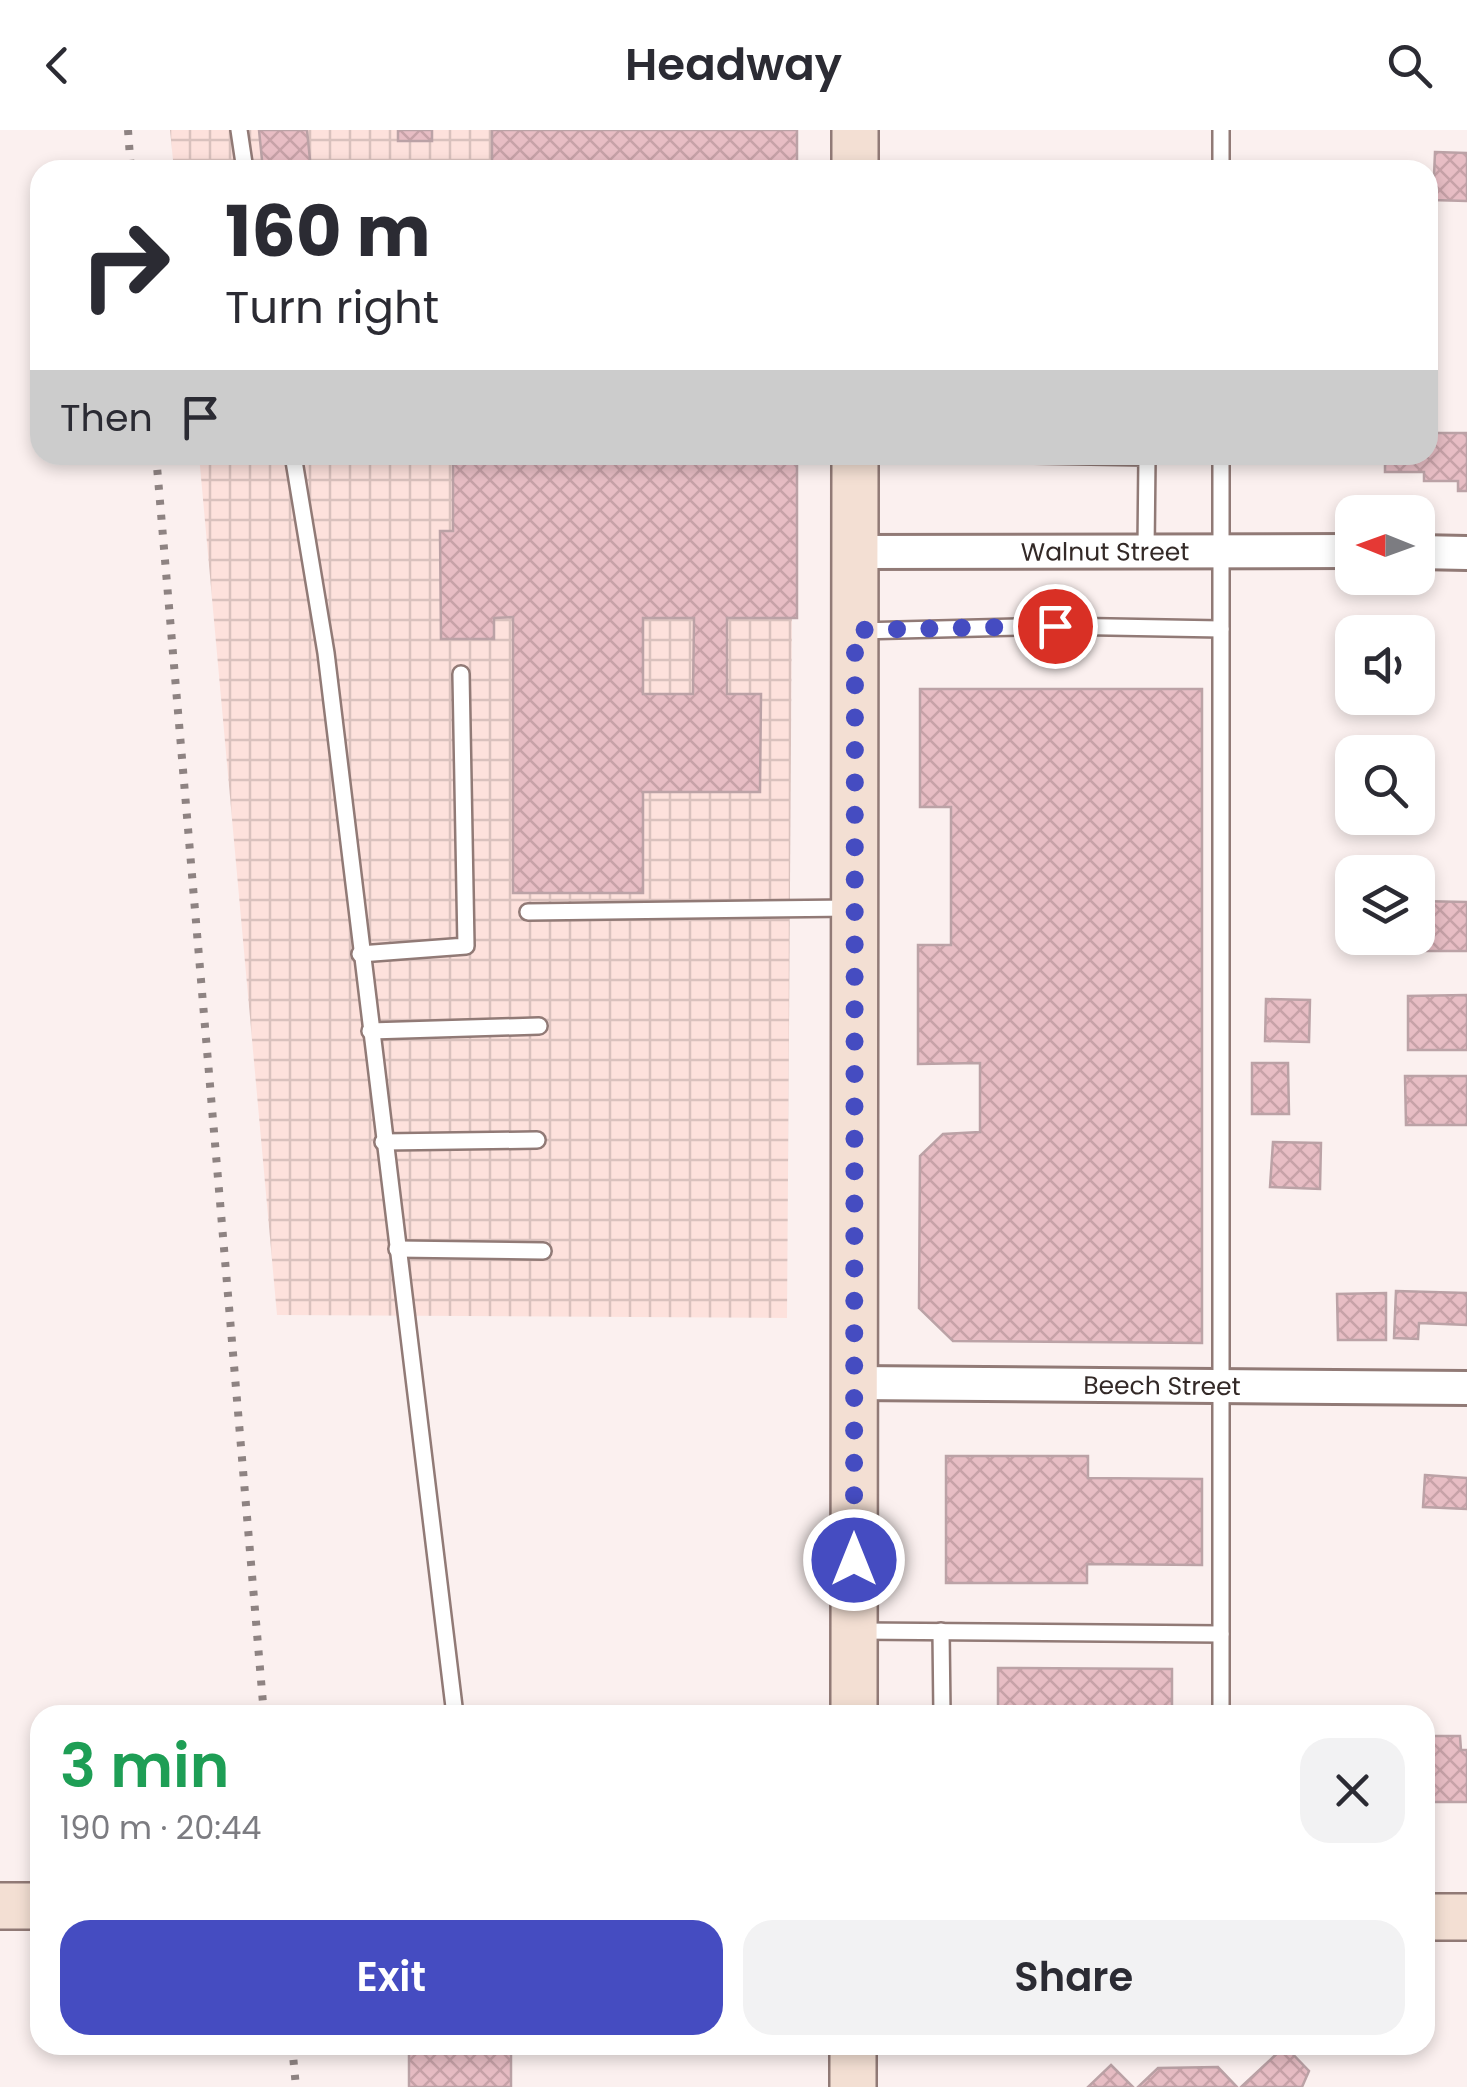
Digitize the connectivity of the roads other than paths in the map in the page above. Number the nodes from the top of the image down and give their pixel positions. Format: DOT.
graph roads {
  1 [pos="238,130"];
  2 [pos="855,130"];
  3 [pos="1221,130"];
  4 [pos="243,160"];
  5 [pos="855,160"];
  6 [pos="1221,160"];
  7 [pos="295,465"];
  8 [pos="855,465"];
  9 [pos="1147,465"];
  10 [pos="1221,465"];
  11 [pos="1146,550"];
  12 [pos="1221,550"];
  13 [pos="1335,551"];
  14 [pos="855,552"];
  15 [pos="1435,552"];
  16 [pos="1467,553"];
  17 [pos="1221,629"];
  18 [pos="855,630"];
  19 [pos="460,674"];
  20 [pos="855,908"];
  21 [pos="528,912"];
  22 [pos="360,954"];
  23 [pos="539,1026"];
  24 [pos="370,1032"];
  25 [pos="537,1140"];
  26 [pos="383,1142"];
  27 [pos="397,1250"];
  28 [pos="542,1250"];
  29 [pos="854,1383"];
  30 [pos="1222,1386"];
  31 [pos="1467,1388"];
  32 [pos="854,1631"];
  33 [pos="942,1632"];
  34 [pos="1221,1634"];
  35 [pos="454,1705"];
  36 [pos="854,1705"];
  37 [pos="942,1705"];
  38 [pos="1221,1705"];
  39 [pos="0,1906"];
  40 [pos="30,1906"];
  41 [pos="1435,1916"];
  42 [pos="1467,1917"];
  43 [pos="853,2055"];
  44 [pos="853,2087"];
  1 -- 4 [label="lane"];
  2 -- 5 [label="main road"];
  3 -- 6 [label="lane"];
  7 -- 22 [label="lane"];
  8 -- 14 [label="main road"];
  9 -- 11 [label="lane"];
  10 -- 12 [label="lane"];
  11 -- 12 [label="street, Walnut Street"];
  11 -- 14 [label="street, Walnut Street"];
  12 -- 13 [label="street, Walnut Street"];
  12 -- 17 [label="lane"];
  14 -- 18 [label="main road"];
  15 -- 16 [label="street"];
  17 -- 18 [label="lane"];
  17 -- 30 [label="lane"];
  18 -- 20 [label="main road"];
  19 -- 22 [label="lane"];
  20 -- 21 [label="lane"];
  20 -- 29 [label="main road"];
  22 -- 24 [label="lane"];
  23 -- 24 [label="lane"];
  24 -- 26 [label="lane"];
  25 -- 26 [label="lane"];
  26 -- 27 [label="lane"];
  27 -- 28 [label="lane"];
  27 -- 35 [label="lane"];
  29 -- 30 [label="street, Beech Street"];
  29 -- 32 [label="main road"];
  30 -- 31 [label="street, Beech Street"];
  30 -- 34 [label="lane"];
  32 -- 33 [label="lane"];
  32 -- 36 [label="main road"];
  33 -- 34 [label="lane"];
  33 -- 37 [label="lane"];
  34 -- 38 [label="lane"];
  39 -- 40 [label="main road"];
  41 -- 42 [label="main road"];
  43 -- 44 [label="main road"];
}
